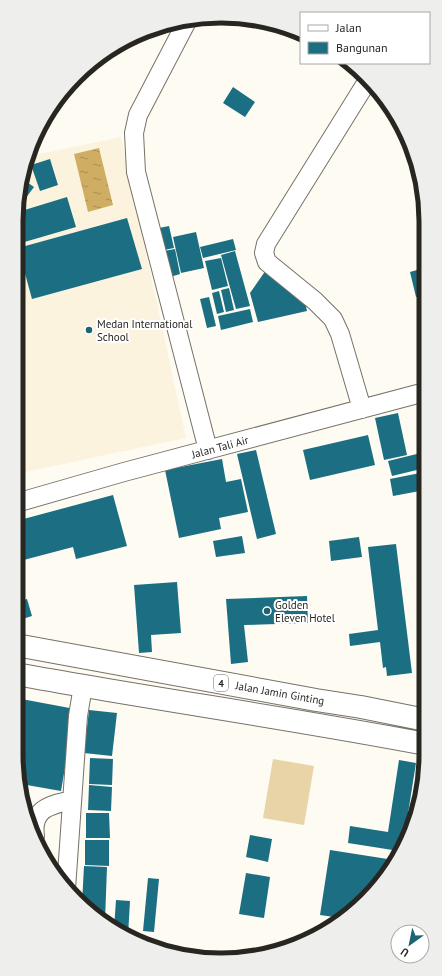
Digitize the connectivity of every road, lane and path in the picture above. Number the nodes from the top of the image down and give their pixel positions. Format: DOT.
graph roads {
  1 [pos="184,27"];
  2 [pos="365,85"];
  3 [pos="419,394"];
  4 [pos="362,409"];
  5 [pos="208,450"];
  6 [pos="23,501"];
  7 [pos="23,646"];
  8 [pos="23,675"];
  9 [pos="83,686"];
  10 [pos="419,718"];
  11 [pos="419,743"];
  12 [pos="72,800"];
  13 [pos="35,823"];
  14 [pos="67,879"];
  1 -- 5 [label="street"];
  2 -- 4 [label="street"];
  3 -- 4 [label="street, Jalan Tali Air"];
  4 -- 5 [label="street, Jalan Tali Air"];
  5 -- 6 [label="street, Jalan Tali Air"];
  7 -- 10 [label="highway, Jalan Jamin Ginting / 4"];
  8 -- 9 [label="highway"];
  9 -- 11 [label="highway"];
  9 -- 12 [label="street"];
  12 -- 13 [label="street"];
  12 -- 14 [label="street"];
}
